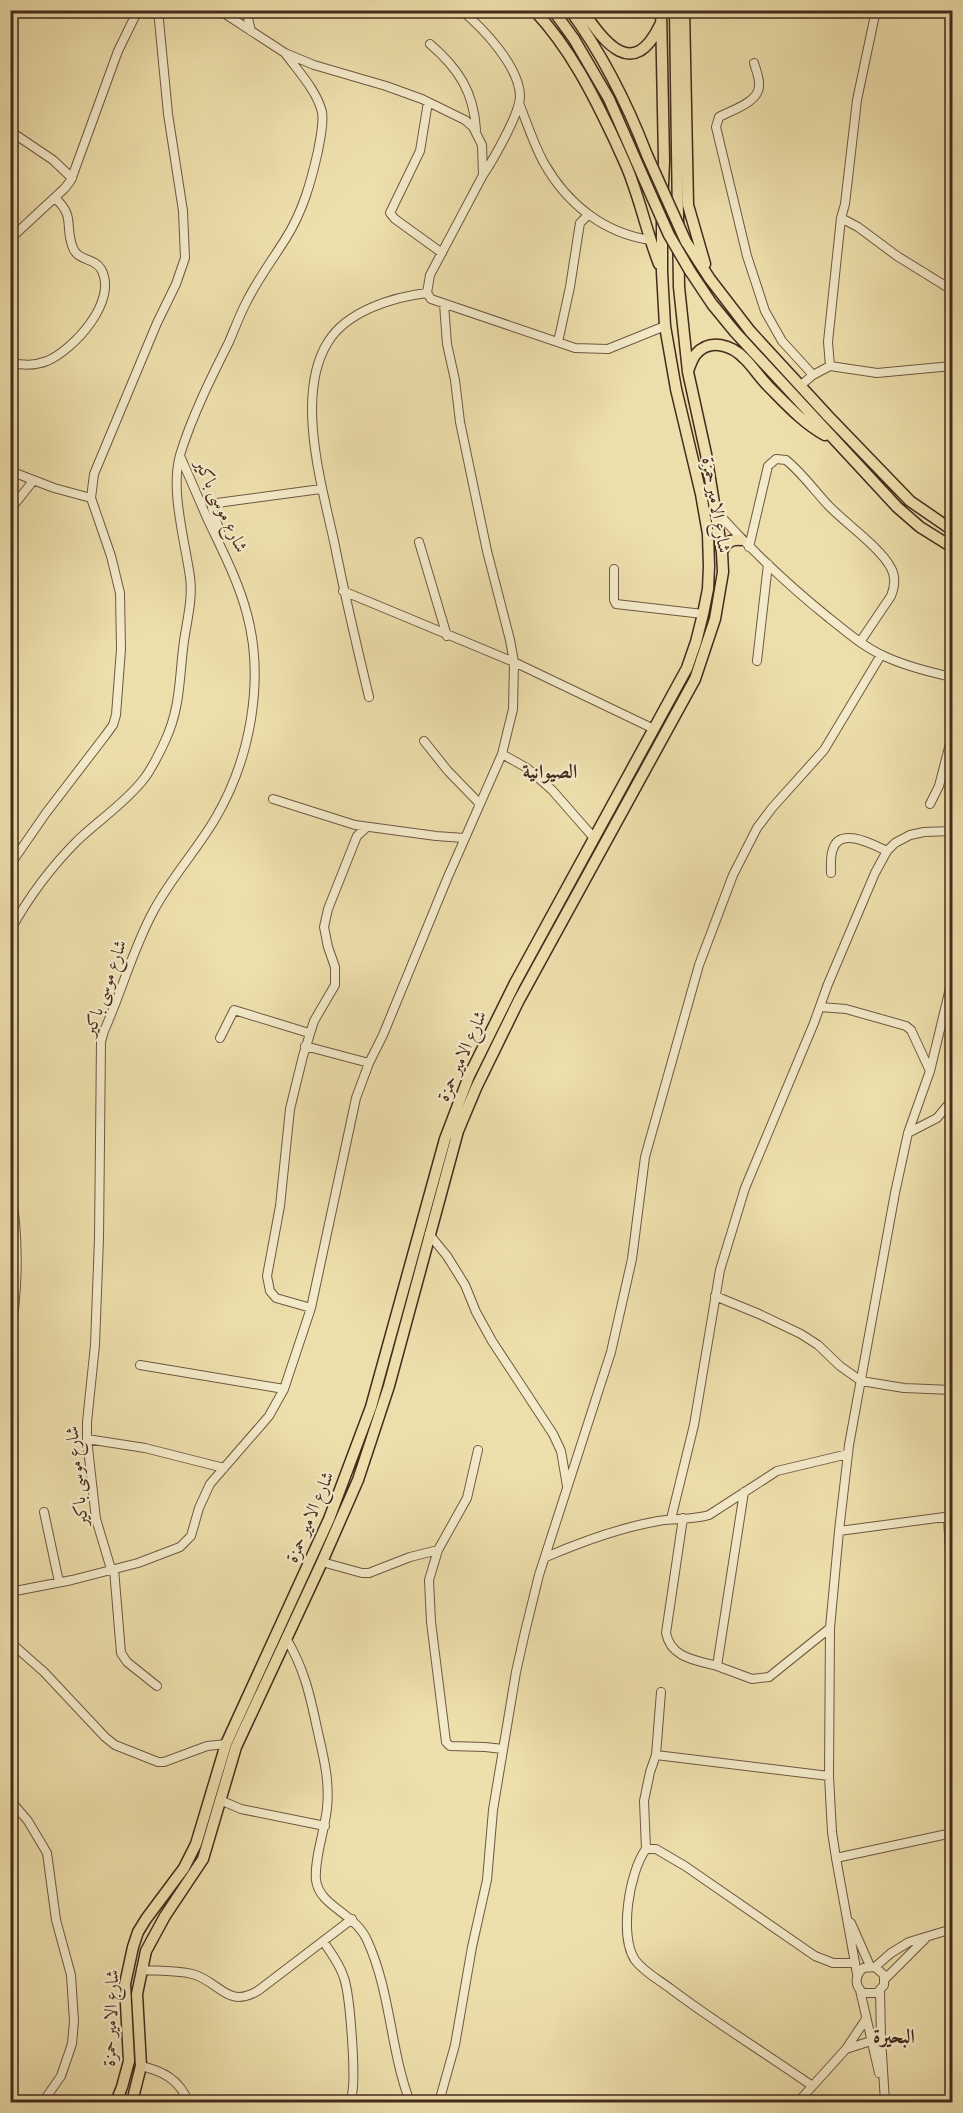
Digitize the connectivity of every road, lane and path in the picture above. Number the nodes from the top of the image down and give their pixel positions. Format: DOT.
graph roads {
  1 [pos="138,10"];
  2 [pos="158,10"];
  3 [pos="219,10"];
  4 [pos="246,10"];
  5 [pos="462,10"];
  6 [pos="534,10"];
  7 [pos="553,10"];
  8 [pos="570,10"];
  9 [pos="582,10"];
  10 [pos="661,10"];
  11 [pos="675,10"];
  12 [pos="684,10"];
  13 [pos="876,10"];
  14 [pos="662,22"];
  15 [pos="251,31"];
  16 [pos="430,44"];
  17 [pos="285,53"];
  18 [pos="754,63"];
  19 [pos="428,102"];
  20 [pos="519,103"];
  21 [pos="10,131"];
  22 [pos="476,132"];
  23 [pos="483,175"];
  24 [pos="72,178"];
  25 [pos="55,198"];
  26 [pos="587,216"];
  27 [pos="841,218"];
  28 [pos="10,238"];
  29 [pos="650,240"];
  30 [pos="442,253"];
  31 [pos="662,272"];
  32 [pos="710,279"];
  33 [pos="952,290"];
  34 [pos="427,293"];
  35 [pos="444,304"];
  36 [pos="665,326"];
  37 [pos="558,342"];
  38 [pos="10,363"];
  39 [pos="830,366"];
  40 [pos="952,366"];
  41 [pos="688,372"];
  42 [pos="813,375"];
  43 [pos="801,385"];
  44 [pos="834,439"];
  45 [pos="706,454"];
  46 [pos="180,456"];
  47 [pos="692,456"];
  48 [pos="10,471"];
  49 [pos="33,481"];
  50 [pos="321,489"];
  51 [pos="701,494"];
  52 [pos="91,498"];
  53 [pos="10,510"];
  54 [pos="716,511"];
  55 [pos="952,530"];
  56 [pos="419,542"];
  57 [pos="745,543"];
  58 [pos="222,547"];
  59 [pos="952,547"];
  60 [pos="722,552"];
  61 [pos="768,564"];
  62 [pos="614,569"];
  63 [pos="343,591"];
  64 [pos="703,614"];
  65 [pos="447,636"];
  66 [pos="860,642"];
  67 [pos="881,655"];
  68 [pos="757,661"];
  69 [pos="514,662"];
  70 [pos="952,677"];
  71 [pos="369,697"];
  72 [pos="654,729"];
  73 [pos="952,736"];
  74 [pos="424,741"];
  75 [pos="502,753"];
  76 [pos="273,799"];
  77 [pos="480,804"];
  78 [pos="930,804"];
  79 [pos="366,827"];
  80 [pos="952,831"];
  81 [pos="464,838"];
  82 [pos="594,838"];
  83 [pos="887,851"];
  84 [pos="10,865"];
  85 [pos="831,873"];
  86 [pos="10,931"];
  87 [pos="952,980"];
  88 [pos="820,1007"];
  89 [pos="309,1033"];
  90 [pos="220,1038"];
  91 [pos="305,1046"];
  92 [pos="369,1063"];
  93 [pos="930,1071"];
  94 [pos="952,1100"];
  95 [pos="908,1132"];
  96 [pos="10,1184"];
  97 [pos="429,1234"];
  98 [pos="715,1296"];
  99 [pos="311,1308"];
  100 [pos="397,1308"];
  101 [pos="410,1311"];
  102 [pos="10,1338"];
  103 [pos="140,1365"];
  104 [pos="861,1381"];
  105 [pos="284,1389"];
  106 [pos="952,1390"];
  107 [pos="87,1439"];
  108 [pos="478,1450"];
  109 [pos="848,1454"];
  110 [pos="224,1468"];
  111 [pos="567,1487"];
  112 [pos="744,1492"];
  113 [pos="44,1512"];
  114 [pos="950,1516"];
  115 [pos="683,1518"];
  116 [pos="671,1519"];
  117 [pos="839,1531"];
  118 [pos="438,1550"];
  119 [pos="546,1557"];
  120 [pos="322,1562"];
  121 [pos="114,1569"];
  122 [pos="58,1582"];
  123 [pos="952,1586"];
  124 [pos="10,1592"];
  125 [pos="830,1628"];
  126 [pos="286,1638"];
  127 [pos="11,1642"];
  128 [pos="717,1666"];
  129 [pos="157,1686"];
  130 [pos="661,1692"];
  131 [pos="249,1705"];
  132 [pos="226,1744"];
  133 [pos="503,1749"];
  134 [pos="656,1755"];
  135 [pos="829,1776"];
  136 [pos="10,1800"];
  137 [pos="220,1800"];
  138 [pos="325,1826"];
  139 [pos="952,1833"];
  140 [pos="646,1849"];
  141 [pos="836,1858"];
  142 [pos="848,1917"];
  143 [pos="352,1919"];
  144 [pos="952,1929"];
  145 [pos="926,1937"];
  146 [pos="323,1941"];
  147 [pos="855,1963"];
  148 [pos="873,1966"];
  149 [pos="141,1970"];
  150 [pos="857,1974"];
  151 [pos="885,1979"];
  152 [pos="860,1990"];
  153 [pos="880,1990"];
  154 [pos="866,2019"];
  155 [pos="880,2038"];
  156 [pos="871,2040"];
  157 [pos="846,2049"];
  158 [pos="141,2066"];
  159 [pos="812,2085"];
  160 [pos="885,2100"];
  161 [pos="43,2103"];
  162 [pos="116,2103"];
  163 [pos="132,2103"];
  164 [pos="188,2103"];
  165 [pos="343,2103"];
  166 [pos="410,2103"];
  167 [pos="439,2103"];
  168 [pos="798,2103"];
  1 -- 24 [label="street"];
  2 -- 52 [label="street"];
  3 -- 15 [label="street"];
  4 -- 15 [label="street"];
  5 -- 20 [label="street"];
  6 -- 29 [label="main road"];
  7 -- 44 [label="main road, bridge"];
  8 -- 32 [label="main road, bridge"];
  9 -- 14 [label="main road"];
  10 -- 14 [label="main road, شارع الامير حمزة"];
  11 -- 41 [label="main road, شارع الامير حمزة"];
  12 -- 32 [label="main road"];
  13 -- 27 [label="street"];
  14 -- 31 [label="main road, شارع الامير حمزة"];
  15 -- 17 [label="street"];
  16 -- 22 [label="street"];
  17 -- 19 [label="street"];
  17 -- 46 [label="street"];
  18 -- 42 [label="street"];
  19 -- 22 [label="street"];
  19 -- 30 [label="street"];
  20 -- 23 [label="street"];
  20 -- 26 [label="street"];
  21 -- 24 [label="street"];
  22 -- 23 [label="street"];
  23 -- 30 [label="street"];
  24 -- 25 [label="street"];
  25 -- 28 [label="street"];
  25 -- 38 [label="street"];
  26 -- 29 [label="street"];
  26 -- 37 [label="street"];
  27 -- 33 [label="street"];
  27 -- 39 [label="street"];
  29 -- 31 [label="main road"];
  30 -- 34 [label="street"];
  31 -- 36 [label="main road, شارع الامير حمزة"];
  32 -- 43 [label="main road"];
  34 -- 35 [label="street"];
  34 -- 50 [label="street"];
  35 -- 37 [label="street"];
  35 -- 69 [label="street"];
  36 -- 37 [label="street"];
  36 -- 47 [label="main road, شارع الامير حمزة"];
  39 -- 40 [label="street"];
  39 -- 42 [label="street"];
  41 -- 44 [label="main road"];
  41 -- 45 [label="main road, شارع الامير حمزة"];
  42 -- 43 [label="street"];
  43 -- 55 [label="main road"];
  44 -- 59 [label="main road"];
  45 -- 47 [label="main road"];
  45 -- 54 [label="main road, شارع الامير حمزة"];
  46 -- 58 [label="street, شارع موسى باكير"];
  46 -- 86 [label="street"];
  47 -- 51 [label="main road, شارع الامير حمزة"];
  48 -- 49 [label="street"];
  49 -- 52 [label="street"];
  49 -- 53 [label="street"];
  50 -- 58 [label="street"];
  50 -- 63 [label="street"];
  51 -- 54 [label="street"];
  51 -- 64 [label="main road, شارع الامير حمزة"];
  52 -- 84 [label="street"];
  54 -- 57 [label="street"];
  54 -- 60 [label="main road, شارع الامير حمزة"];
  56 -- 65 [label="street"];
  57 -- 60 [label="main road"];
  57 -- 61 [label="street"];
  57 -- 66 [label="street"];
  58 -- 107 [label="street, شارع موسى باكير"];
  60 -- 97 [label="main road, شارع الامير حمزة"];
  61 -- 66 [label="street"];
  61 -- 68 [label="street"];
  62 -- 64 [label="street"];
  63 -- 65 [label="street"];
  63 -- 71 [label="street"];
  64 -- 72 [label="main road, شارع الامير حمزة"];
  65 -- 69 [label="street"];
  66 -- 67 [label="street"];
  67 -- 70 [label="street"];
  67 -- 111 [label="street"];
  69 -- 72 [label="street"];
  69 -- 75 [label="street"];
  72 -- 82 [label="main road, شارع الامير حمزة"];
  73 -- 78 [label="street"];
  74 -- 77 [label="street"];
  75 -- 77 [label="street"];
  75 -- 82 [label="street"];
  76 -- 79 [label="street"];
  77 -- 81 [label="street"];
  79 -- 81 [label="street"];
  79 -- 89 [label="street"];
  80 -- 83 [label="street"];
  81 -- 92 [label="street"];
  82 -- 100 [label="main road, شارع الامير حمزة"];
  83 -- 85 [label="street"];
  83 -- 88 [label="street"];
  87 -- 93 [label="street"];
  88 -- 93 [label="street"];
  88 -- 98 [label="street"];
  89 -- 90 [label="street"];
  89 -- 91 [label="street"];
  91 -- 92 [label="street"];
  91 -- 99 [label="street"];
  92 -- 99 [label="street"];
  93 -- 95 [label="street"];
  94 -- 95 [label="street"];
  95 -- 104 [label="street"];
  96 -- 102 [label="street"];
  97 -- 101 [label="main road, شارع الامير حمزة"];
  97 -- 111 [label="street"];
  98 -- 104 [label="street"];
  98 -- 116 [label="street"];
  99 -- 105 [label="street"];
  100 -- 101 [label="main road"];
  100 -- 131 [label="main road, شارع الامير حمزة"];
  101 -- 120 [label="main road, شارع الامير حمزة"];
  103 -- 105 [label="street"];
  104 -- 106 [label="street"];
  104 -- 109 [label="street"];
  105 -- 110 [label="street"];
  107 -- 110 [label="street"];
  107 -- 121 [label="street, شارع موسى باكير"];
  108 -- 118 [label="street"];
  109 -- 112 [label="street"];
  109 -- 117 [label="street"];
  110 -- 121 [label="street"];
  111 -- 119 [label="street"];
  112 -- 115 [label="street"];
  112 -- 128 [label="street"];
  113 -- 122 [label="street"];
  114 -- 117 [label="street"];
  114 -- 123 [label="street"];
  115 -- 116 [label="street"];
  115 -- 128 [label="street"];
  116 -- 119 [label="street"];
  117 -- 125 [label="street"];
  118 -- 120 [label="street"];
  118 -- 133 [label="street"];
  119 -- 133 [label="street"];
  120 -- 126 [label="main road, شارع الامير حمزة"];
  121 -- 122 [label="street"];
  121 -- 129 [label="street, شارع موسى باكير"];
  122 -- 124 [label="street"];
  125 -- 128 [label="street"];
  125 -- 135 [label="street"];
  126 -- 131 [label="main road, شارع الامير حمزة"];
  126 -- 138 [label="street"];
  127 -- 132 [label="street"];
  130 -- 134 [label="street"];
  131 -- 132 [label="main road, شارع الامير حمزة"];
  131 -- 137 [label="main road, شارع الامير حمزة"];
  132 -- 162 [label="main road, شارع الامير حمزة"];
  133 -- 167 [label="street"];
  134 -- 135 [label="street"];
  134 -- 140 [label="street"];
  135 -- 141 [label="street"];
  136 -- 161 [label="street"];
  137 -- 138 [label="street"];
  137 -- 149 [label="main road, شارع الامير حمزة"];
  138 -- 143 [label="street"];
  139 -- 141 [label="street"];
  140 -- 147 [label="street"];
  140 -- 159 [label="street"];
  141 -- 142 [label="street"];
  142 -- 147 [label="street"];
  142 -- 148 [label="street"];
  143 -- 146 [label="street"];
  143 -- 166 [label="street"];
  144 -- 145 [label="street"];
  145 -- 148 [label="street"];
  145 -- 151 [label="street"];
  146 -- 149 [label="street"];
  146 -- 165 [label="street"];
  147 -- 150 [label="street"];
  148 -- 150 [label="street"];
  148 -- 151 [label="street"];
  149 -- 158 [label="main road, شارع الامير حمزة"];
  150 -- 152 [label="street"];
  151 -- 153 [label="street"];
  152 -- 153 [label="street"];
  152 -- 154 [label="street"];
  153 -- 155 [label="street"];
  154 -- 156 [label="street"];
  154 -- 157 [label="street"];
  155 -- 156 [label="street"];
  155 -- 160 [label="street"];
  156 -- 157 [label="street"];
  156 -- 160 [label="street"];
  157 -- 159 [label="street"];
  158 -- 163 [label="main road, شارع الامير حمزة"];
  158 -- 164 [label="street"];
  159 -- 168 [label="street"];
}
